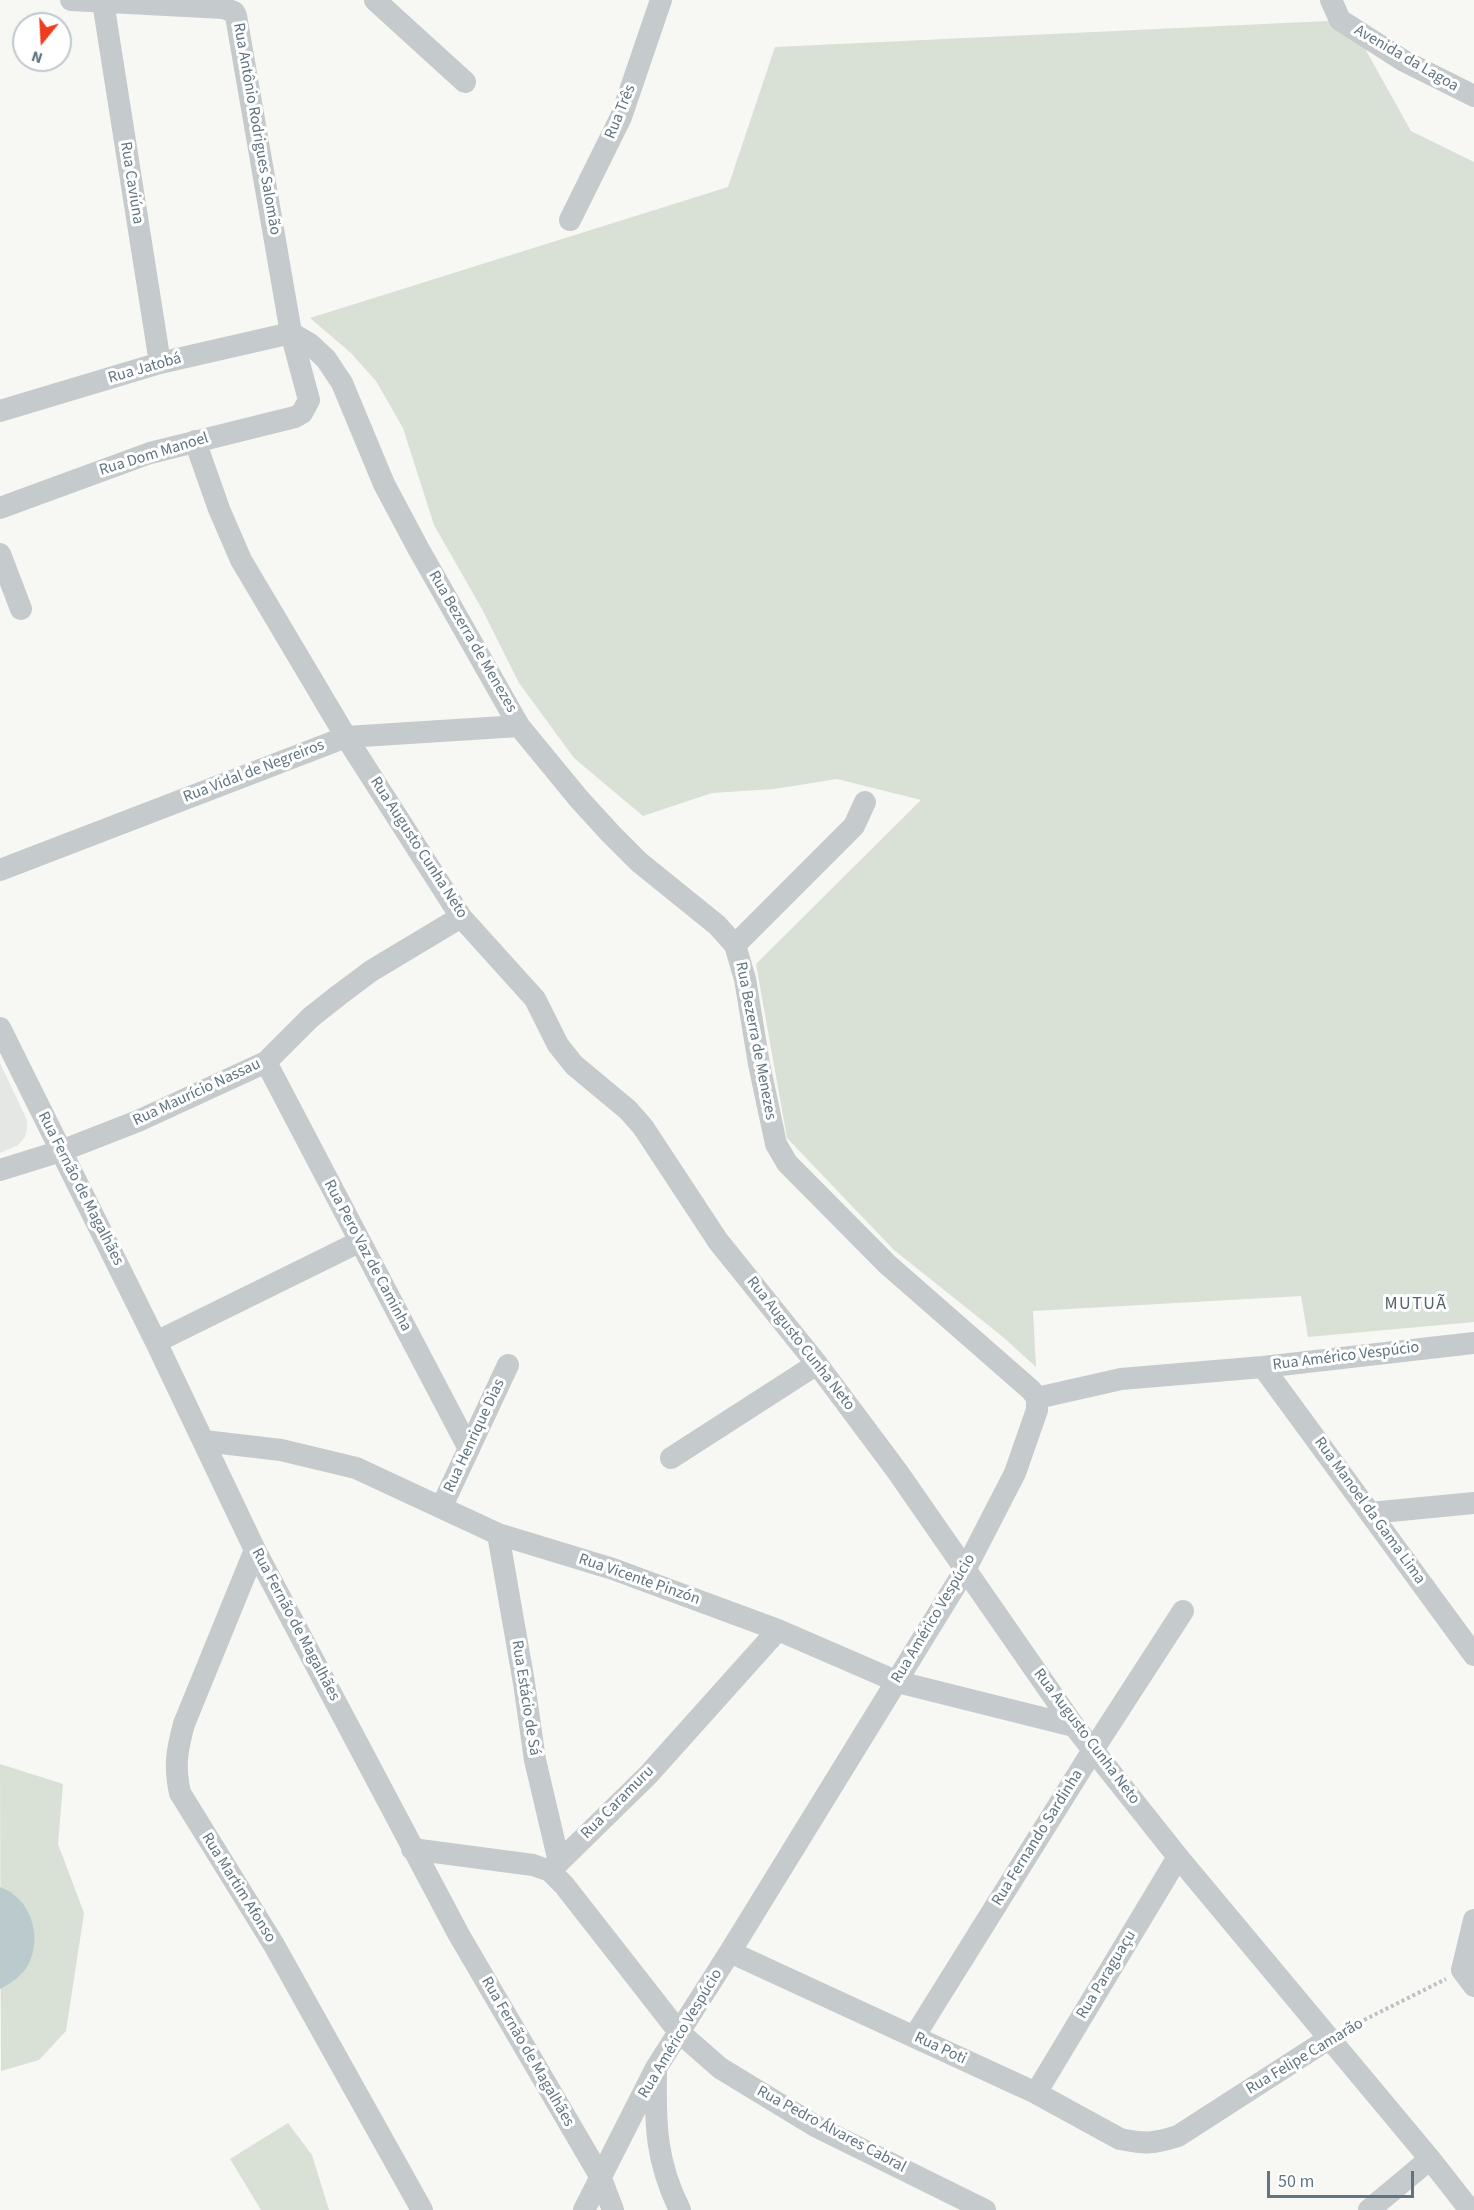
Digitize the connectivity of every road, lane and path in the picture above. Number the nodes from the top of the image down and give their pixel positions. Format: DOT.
graph roads {
  1 [pos="71,0"];
  2 [pos="375,0"];
  3 [pos="661,0"];
  4 [pos="102,2"];
  5 [pos="1335,10"];
  6 [pos="465,82"];
  7 [pos="1471,89"];
  8 [pos="570,220"];
  9 [pos="291,333"];
  10 [pos="160,363"];
  11 [pos="306,406"];
  12 [pos="0,410"];
  13 [pos="195,441"];
  14 [pos="0,508"];
  15 [pos="0,554"];
  16 [pos="21,609"];
  17 [pos="519,726"];
  18 [pos="346,737"];
  19 [pos="865,802"];
  20 [pos="0,870"];
  21 [pos="461,917"];
  22 [pos="735,945"];
  23 [pos="0,1028"];
  24 [pos="266,1062"];
  25 [pos="61,1151"];
  26 [pos="0,1170"];
  27 [pos="359,1242"];
  28 [pos="156,1342"];
  29 [pos="1474,1343"];
  30 [pos="817,1364"];
  31 [pos="508,1365"];
  32 [pos="1263,1367"];
  33 [pos="1037,1398"];
  34 [pos="204,1441"];
  35 [pos="469,1449"];
  36 [pos="671,1458"];
  37 [pos="1474,1503"];
  38 [pos="442,1506"];
  39 [pos="1370,1513"];
  40 [pos="498,1534"];
  41 [pos="255,1550"];
  42 [pos="965,1570"];
  43 [pos="1183,1611"];
  44 [pos="778,1630"];
  45 [pos="1474,1655"];
  46 [pos="898,1682"];
  47 [pos="1074,1726"];
  48 [pos="1093,1750"];
  49 [pos="412,1849"];
  50 [pos="1178,1857"];
  51 [pos="554,1866"];
  52 [pos="1474,1920"];
  53 [pos="730,1952"];
  54 [pos="1468,1978"];
  55 [pos="679,2032"];
  56 [pos="914,2037"];
  57 [pos="1330,2038"];
  58 [pos="656,2068"];
  59 [pos="1036,2093"];
  60 [pos="1149,2144"];
  61 [pos="1430,2158"];
  62 [pos="600,2176"];
  63 [pos="422,2210"];
  64 [pos="584,2210"];
  65 [pos="613,2210"];
  66 [pos="680,2210"];
  67 [pos="985,2210"];
  68 [pos="1369,2210"];
  69 [pos="1470,2210"];
  1 -- 4 [label="street, Rua Antônio Rodrigues Salomão"];
  2 -- 6 [label="street"];
  3 -- 8 [label="street, Rua Três"];
  4 -- 9 [label="street, Rua Antônio Rodrigues Salomão"];
  4 -- 10 [label="street, Rua Caviúna"];
  5 -- 7 [label="street, Avenida da Lagoa"];
  9 -- 10 [label="street, Rua Jatobá"];
  9 -- 11 [label="street, Rua Antônio Rodrigues Salomão"];
  9 -- 17 [label="street, Rua Bezerra de Menezes"];
  10 -- 12 [label="street, Rua Jatobá"];
  11 -- 13 [label="street, Rua Dom Manoel"];
  13 -- 14 [label="street, Rua Dom Manoel"];
  13 -- 18 [label="street, Rua Augusto Cunha Neto"];
  15 -- 16 [label="street"];
  17 -- 18 [label="street, Rua Vidal de Negreiros"];
  17 -- 22 [label="street, Rua Bezerra de Menezes"];
  18 -- 20 [label="street, Rua Vidal de Negreiros"];
  18 -- 21 [label="street, Rua Augusto Cunha Neto"];
  19 -- 22 [label="street"];
  21 -- 24 [label="street, Rua Maurício Nassau"];
  21 -- 30 [label="street, Rua Augusto Cunha Neto"];
  22 -- 33 [label="street, Rua Bezerra de Menezes"];
  23 -- 25 [label="street, Rua Fernão de Magalhães"];
  24 -- 25 [label="street, Rua Maurício Nassau"];
  24 -- 27 [label="street, Rua Pero Vaz de Caminha"];
  25 -- 26 [label="street, Rua Maurício Nassau"];
  25 -- 28 [label="street, Rua Fernão de Magalhães"];
  27 -- 28 [label="street"];
  27 -- 35 [label="street, Rua Pero Vaz de Caminha"];
  28 -- 34 [label="street, Rua Fernão de Magalhães"];
  29 -- 32 [label="street, Rua Américo Vespúcio"];
  30 -- 36 [label="street"];
  30 -- 42 [label="street, Rua Augusto Cunha Neto"];
  31 -- 35 [label="street, Rua Henrique Dias"];
  32 -- 33 [label="street, Rua Américo Vespúcio"];
  32 -- 39 [label="street, Rua Manoel da Gama Lima"];
  33 -- 42 [label="street, Rua Américo Vespúcio"];
  34 -- 38 [label="street, Rua Vicente Pinzón"];
  34 -- 41 [label="street, Rua Fernão de Magalhães"];
  35 -- 38 [label="street, Rua Henrique Dias"];
  37 -- 39 [label="street"];
  38 -- 40 [label="street, Rua Vicente Pinzón"];
  39 -- 45 [label="street, Rua Manoel da Gama Lima"];
  40 -- 44 [label="street, Rua Vicente Pinzón"];
  40 -- 51 [label="street, Rua Estácio de Sá"];
  41 -- 49 [label="street, Rua Fernão de Magalhães"];
  41 -- 63 [label="street, Rua Martim Afonso"];
  42 -- 46 [label="street, Rua Américo Vespúcio"];
  42 -- 47 [label="street, Rua Augusto Cunha Neto"];
  43 -- 48 [label="street, Rua Fernando Sardinha"];
  44 -- 46 [label="street, Rua Vicente Pinzón"];
  44 -- 51 [label="street, Rua Caramuru"];
  46 -- 47 [label="street, Rua Vicente Pinzón"];
  46 -- 53 [label="street, Rua Américo Vespúcio"];
  47 -- 48 [label="street, Rua Augusto Cunha Neto"];
  48 -- 50 [label="street, Rua Augusto Cunha Neto"];
  48 -- 56 [label="street, Rua Fernando Sardinha"];
  49 -- 51 [label="street"];
  49 -- 62 [label="street, Rua Fernão de Magalhães"];
  50 -- 57 [label="street, Rua Augusto Cunha Neto"];
  50 -- 59 [label="street, Rua Paraguaçu"];
  51 -- 55 [label="street, Rua Pedro Álvares Cabral"];
  52 -- 54 [label="street"];
  53 -- 55 [label="street, Rua Américo Vespúcio"];
  53 -- 56 [label="street, Rua Poti"];
  54 -- 57 [label="path, Rua Felipe Camarão"];
  55 -- 58 [label="street, Rua Américo Vespúcio"];
  55 -- 67 [label="street, Rua Pedro Álvares Cabral"];
  56 -- 59 [label="street, Rua Poti"];
  57 -- 60 [label="street, Rua Felipe Camarão"];
  57 -- 61 [label="street, Rua Augusto Cunha Neto"];
  58 -- 62 [label="street, Rua Américo Vespúcio"];
  58 -- 66 [label="street"];
  59 -- 60 [label="street, Rua Poti"];
  61 -- 68 [label="street"];
  61 -- 69 [label="street, Rua Augusto Cunha Neto"];
  62 -- 64 [label="street, Rua Américo Vespúcio"];
  62 -- 65 [label="street, Rua Fernão de Magalhães"];
}
